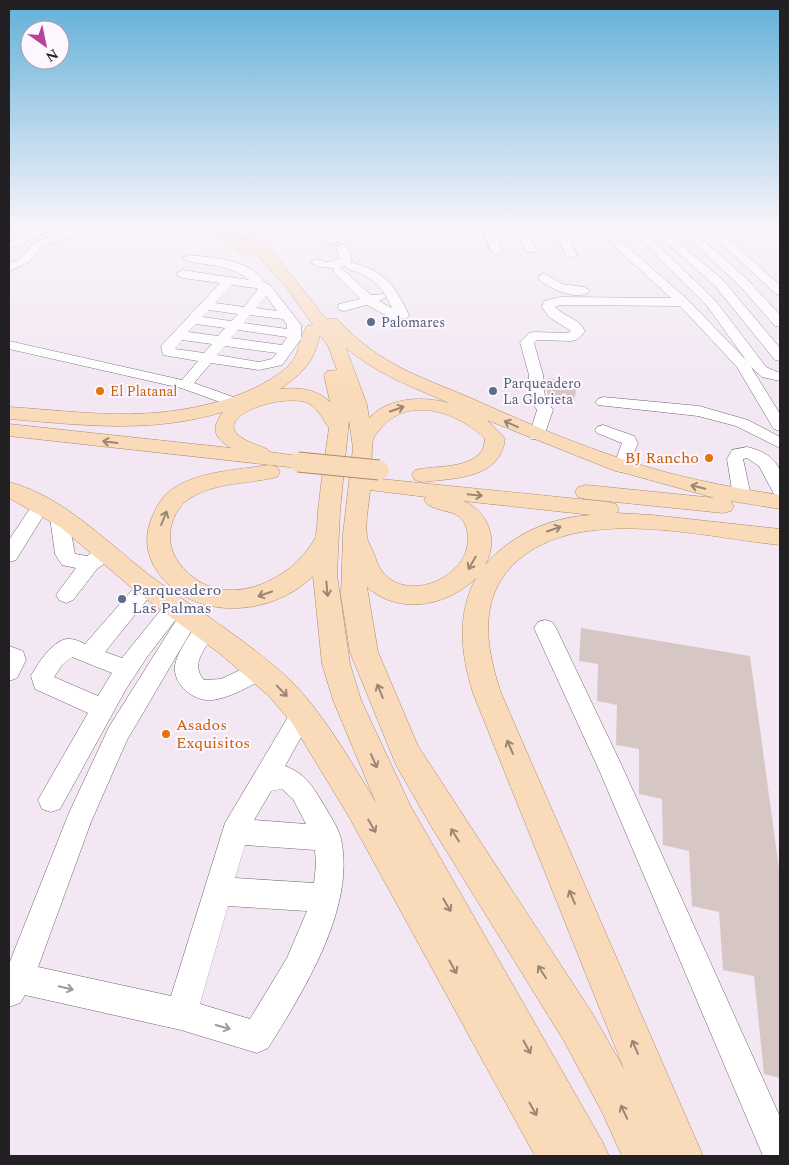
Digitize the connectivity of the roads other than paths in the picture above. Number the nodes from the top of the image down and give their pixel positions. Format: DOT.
graph roads {
  1 [pos="225,280"];
  2 [pos="259,280"];
  3 [pos="266,280"];
  4 [pos="276,280"];
  5 [pos="354,280"];
  6 [pos="382,280"];
  7 [pos="547,280"];
  8 [pos="655,280"];
  9 [pos="687,280"];
  10 [pos="716,280"];
  11 [pos="229,281"];
  12 [pos="770,281"];
  13 [pos="743,282"];
  14 [pos="719,283"];
  15 [pos="691,284"];
  16 [pos="269,289"];
  17 [pos="218,292"];
  18 [pos="780,292"];
  19 [pos="392,293"];
  20 [pos="672,297"];
  21 [pos="369,300"];
  22 [pos="206,306"];
  23 [pos="344,307"];
  24 [pos="246,312"];
  25 [pos="288,316"];
  26 [pos="193,320"];
  27 [pos="780,323"];
  28 [pos="234,326"];
  29 [pos="304,332"];
  30 [pos="178,335"];
  31 [pos="222,341"];
  32 [pos="9,345"];
  33 [pos="286,350"];
  34 [pos="780,357"];
  35 [pos="208,358"];
  36 [pos="780,377"];
  37 [pos="185,385"];
  38 [pos="234,402"];
  39 [pos="603,402"];
  40 [pos="9,413"];
  41 [pos="780,426"];
  42 [pos="9,430"];
  43 [pos="603,430"];
  44 [pos="350,434"];
  45 [pos="537,436"];
  46 [pos="780,443"];
  47 [pos="9,445"];
  48 [pos="271,466"];
  49 [pos="621,467"];
  50 [pos="423,475"];
  51 [pos="377,477"];
  52 [pos="9,489"];
  53 [pos="780,490"];
  54 [pos="742,496"];
  55 [pos="780,502"];
  56 [pos="780,510"];
  57 [pos="50,511"];
  58 [pos="780,526"];
  59 [pos="341,537"];
  60 [pos="780,537"];
  61 [pos="9,555"];
  62 [pos="98,559"];
  63 [pos="147,586"];
  64 [pos="66,595"];
  65 [pos="191,617"];
  66 [pos="545,628"];
  67 [pos="9,655"];
  68 [pos="90,655"];
  69 [pos="127,669"];
  70 [pos="259,670"];
  71 [pos="9,672"];
  72 [pos="103,709"];
  73 [pos="302,714"];
  74 [pos="263,781"];
  75 [pos="51,800"];
  76 [pos="235,832"];
  77 [pos="327,838"];
  78 [pos="218,891"];
  79 [pos="325,898"];
  80 [pos="13,985"];
  81 [pos="180,1014"];
  82 [pos="559,1156"];
  83 [pos="587,1156"];
  84 [pos="644,1156"];
  85 [pos="681,1156"];
  86 [pos="780,1156"];
  1 -- 11 [label="street"];
  2 -- 16 [label="street"];
  3 -- 16 [label="main road"];
  4 -- 29 [label="main road"];
  5 -- 21 [label="street"];
  6 -- 19 [label="street"];
  7 -- 20 [label="street"];
  8 -- 20 [label="street"];
  9 -- 15 [label="street"];
  10 -- 14 [label="street"];
  11 -- 16 [label="street"];
  11 -- 17 [label="street"];
  12 -- 13 [label="street"];
  12 -- 18 [label="street"];
  13 -- 14 [label="street"];
  13 -- 27 [label="street"];
  14 -- 15 [label="street"];
  14 -- 34 [label="street"];
  15 -- 36 [label="street"];
  16 -- 17 [label="street"];
  16 -- 24 [label="street"];
  16 -- 25 [label="street"];
  16 -- 44 [label="main road"];
  45 -- 16 [label="main road, one-way"];
  17 -- 22 [label="street"];
  19 -- 21 [label="street"];
  19 -- 21 [label="street"];
  20 -- 41 [label="street"];
  20 -- 45 [label="street"];
  21 -- 23 [label="street"];
  22 -- 24 [label="street"];
  22 -- 26 [label="street"];
  24 -- 25 [label="street"];
  24 -- 28 [label="street"];
  25 -- 29 [label="street"];
  26 -- 28 [label="street"];
  26 -- 30 [label="street"];
  28 -- 29 [label="street"];
  28 -- 31 [label="street"];
  29 -- 33 [label="street"];
  29 -- 38 [label="main road"];
  29 -- 44 [label="main road"];
  30 -- 31 [label="street"];
  30 -- 35 [label="street"];
  31 -- 33 [label="street"];
  31 -- 35 [label="street"];
  32 -- 37 [label="street"];
  33 -- 35 [label="street"];
  35 -- 37 [label="street"];
  37 -- 38 [label="street"];
  38 -- 40 [label="main road"];
  39 -- 46 [label="street"];
  48 -- 42 [label="main road, one-way"];
  43 -- 49 [label="street"];
  44 -- 48 [label="main road"];
  44 -- 50 [label="main road, one-way"];
  44 -- 59 [label="main road"];
  45 -- 49 [label="main road"];
  47 -- 48 [label="main road"];
  48 -- 51 [label="main road"];
  59 -- 48 [label="main road, one-way"];
  54 -- 49 [label="main road, one-way"];
  50 -- 51 [label="main road"];
  50 -- 56 [label="main road"];
  51 -- 58 [label="main road, one-way"];
  51 -- 59 [label="main road, one-way"];
  52 -- 57 [label="main road"];
  53 -- 54 [label="street"];
  54 -- 55 [label="main road"];
  57 -- 61 [label="street"];
  57 -- 62 [label="main road"];
  59 -- 83 [label="main road, one-way"];
  84 -- 59 [label="main road, one-way"];
  85 -- 60 [label="main road, one-way"];
  62 -- 63 [label="main road"];
  62 -- 64 [label="street"];
  63 -- 65 [label="main road"];
  63 -- 68 [label="street"];
  65 -- 69 [label="street"];
  65 -- 70 [label="main road"];
  65 -- 70 [label="street"];
  65 -- 80 [label="street"];
  66 -- 86 [label="street"];
  67 -- 71 [label="street"];
  68 -- 69 [label="street"];
  68 -- 72 [label="street"];
  69 -- 72 [label="street"];
  70 -- 73 [label="main road, one-way"];
  72 -- 75 [label="street"];
  73 -- 74 [label="street"];
  73 -- 82 [label="main road, one-way"];
  74 -- 76 [label="street"];
  74 -- 77 [label="street"];
  76 -- 77 [label="street"];
  76 -- 78 [label="street"];
  77 -- 79 [label="street"];
  78 -- 79 [label="street"];
  78 -- 81 [label="street"];
  81 -- 79 [label="street, one-way"];
  80 -- 81 [label="street, one-way"];
}
